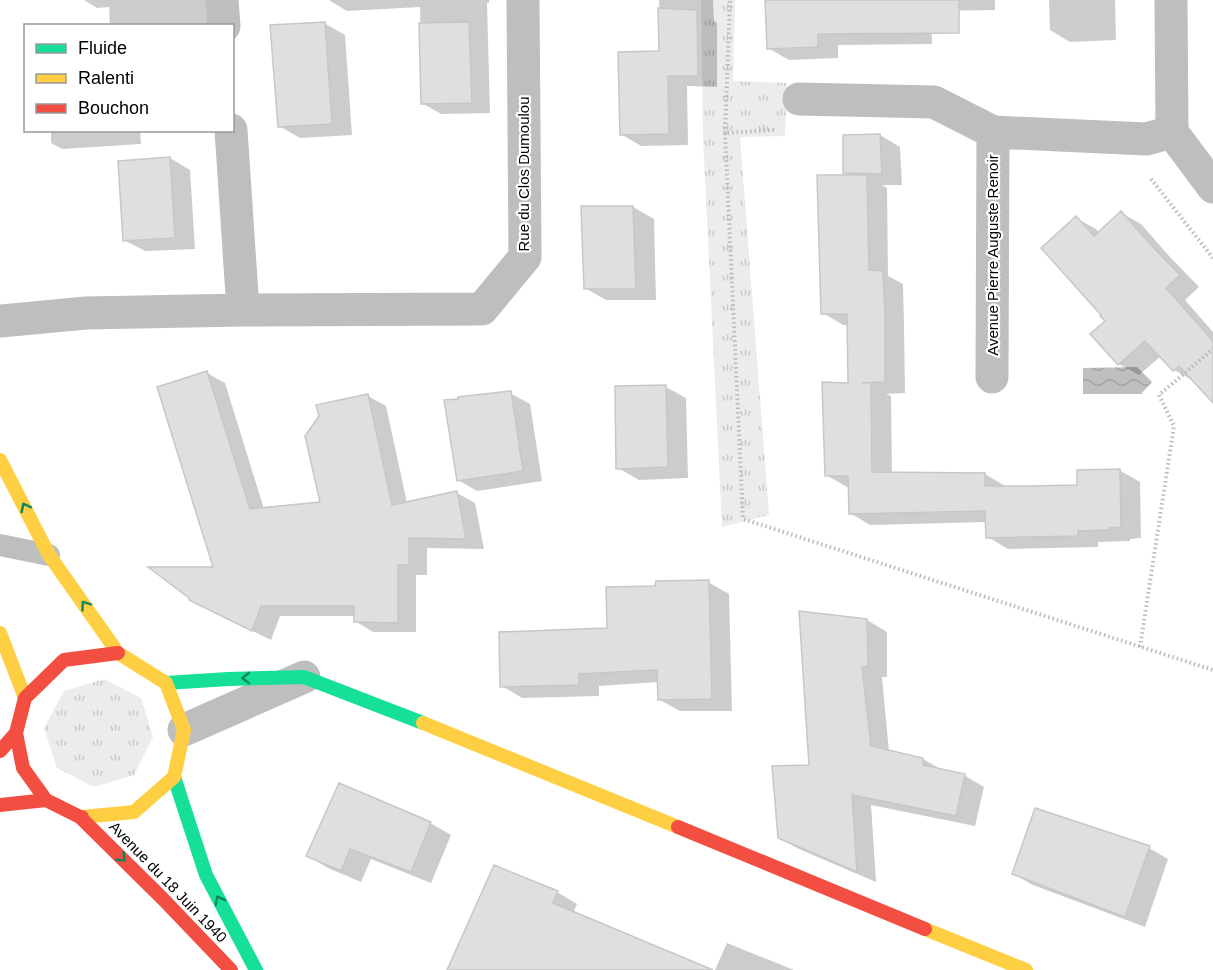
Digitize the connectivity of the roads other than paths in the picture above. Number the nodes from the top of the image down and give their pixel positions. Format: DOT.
graph roads {
  1 [pos="222,0"];
  2 [pos="523,0"];
  3 [pos="1171,0"];
  4 [pos="224,24"];
  5 [pos="799,99"];
  6 [pos="231,132"];
  7 [pos="993,132"];
  8 [pos="1172,132"];
  9 [pos="1213,187"];
  10 [pos="243,310"];
  11 [pos="0,321"];
  12 [pos="992,377"];
  13 [pos="0,460"];
  14 [pos="0,545"];
  15 [pos="49,555"];
  16 [pos="0,633"];
  17 [pos="118,653"];
  18 [pos="304,677"];
  19 [pos="166,683"];
  20 [pos="25,698"];
  21 [pos="184,730"];
  22 [pos="16,733"];
  23 [pos="0,751"];
  24 [pos="174,777"];
  25 [pos="46,800"];
  26 [pos="0,805"];
  27 [pos="80,817"];
  28 [pos="231,970"];
  29 [pos="256,970"];
  30 [pos="1026,970"];
  1 -- 4 [label="street"];
  2 -- 10 [label="street, Rue du Clos Dumoulou"];
  3 -- 8 [label="street"];
  5 -- 7 [label="street, Avenue Pierre Auguste Renoir"];
  6 -- 10 [label="street"];
  7 -- 8 [label="street, Avenue Pierre Auguste Renoir"];
  7 -- 12 [label="street, Avenue Pierre Auguste Renoir"];
  8 -- 9 [label="street"];
  10 -- 11 [label="street, Rue du Clos Dumoulou"];
  15 -- 13 [label="main road, one-way"];
  14 -- 15 [label="lane"];
  17 -- 15 [label="main road, one-way"];
  16 -- 20 [label="main road"];
  17 -- 19 [label="main road"];
  17 -- 20 [label="main road"];
  18 -- 19 [label="main road, one-way"];
  18 -- 21 [label="street"];
  18 -- 30 [label="main road"];
  19 -- 21 [label="main road"];
  20 -- 22 [label="main road"];
  21 -- 24 [label="main road"];
  22 -- 23 [label="main road"];
  22 -- 25 [label="main road"];
  24 -- 27 [label="main road"];
  29 -- 24 [label="main road, Avenue du 18 Juin 1940, one-way"];
  25 -- 26 [label="main road"];
  25 -- 27 [label="main road"];
  27 -- 28 [label="main road, Avenue du 18 Juin 1940, one-way"];
}
